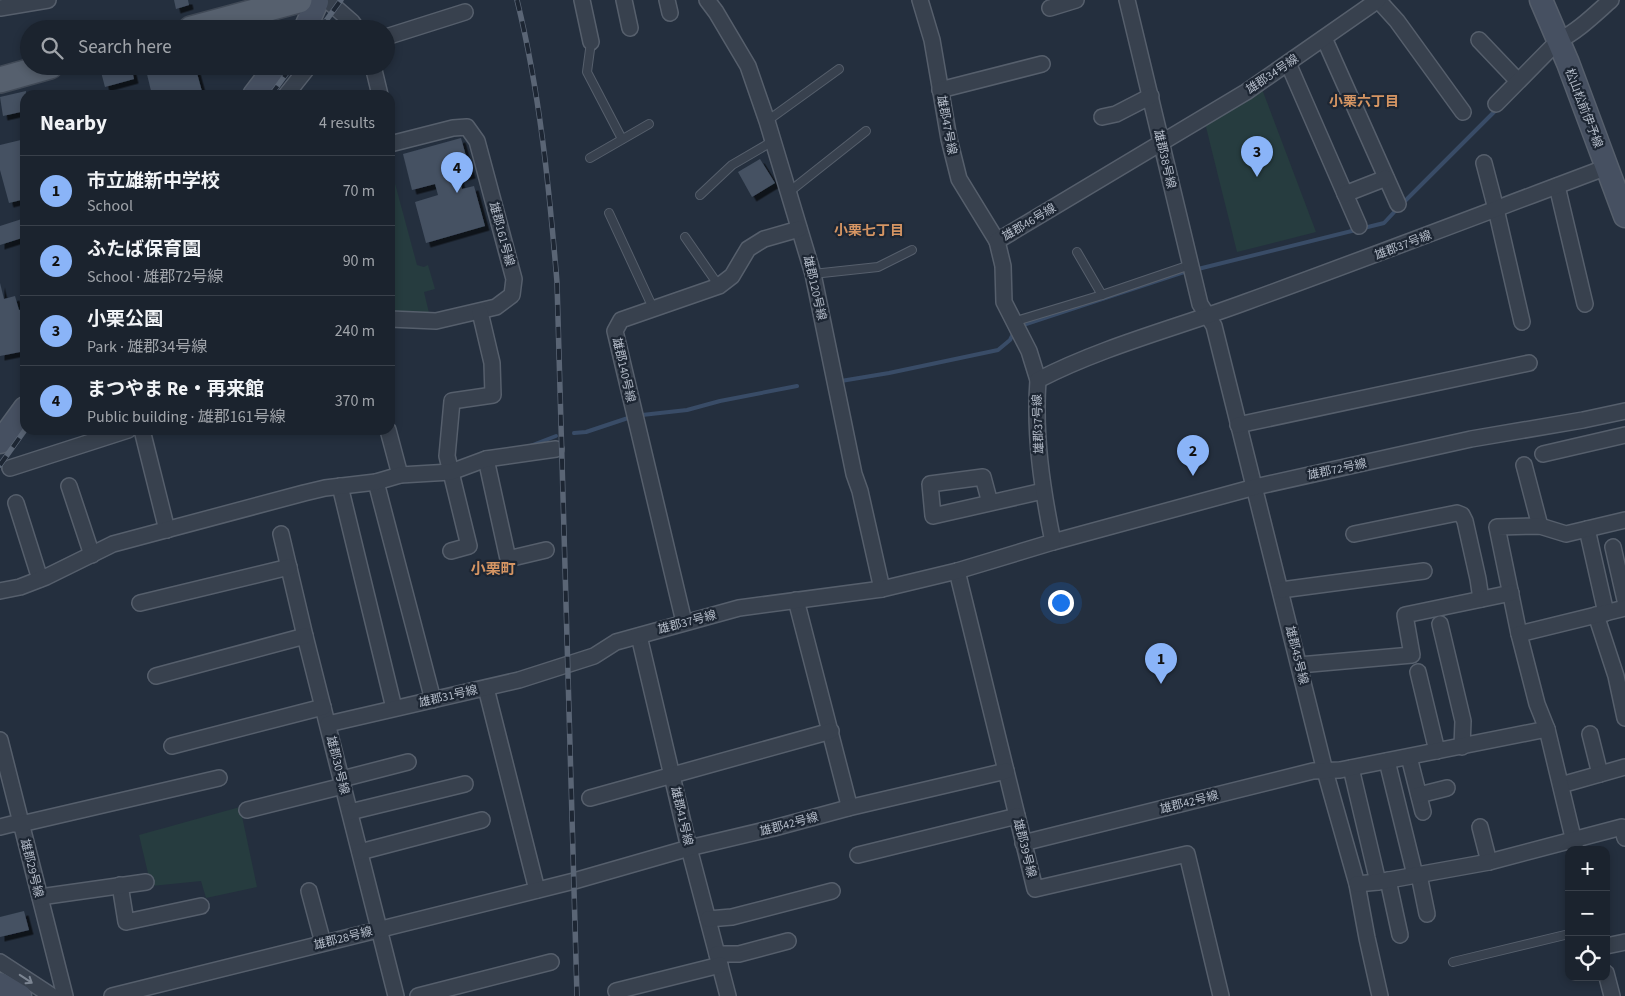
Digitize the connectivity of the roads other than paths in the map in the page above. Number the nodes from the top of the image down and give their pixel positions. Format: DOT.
graph roads {
  1 [pos="48,0"];
  2 [pos="582,0"];
  3 [pos="624,0"];
  4 [pos="707,0"];
  5 [pos="920,0"];
  6 [pos="1076,0"];
  7 [pos="1128,0"];
  8 [pos="1378,0"];
  9 [pos="1541,0"];
  10 [pos="27,2"];
  11 [pos="1606,2"];
  12 [pos="1361,5"];
  13 [pos="0,8"];
  14 [pos="1050,8"];
  15 [pos="301,10"];
  16 [pos="243,11"];
  17 [pos="465,12"];
  18 [pos="206,20"];
  19 [pos="217,20"];
  20 [pos="228,20"];
  21 [pos="344,20"];
  22 [pos="630,28"];
  23 [pos="395,34"];
  24 [pos="1324,38"];
  25 [pos="1479,40"];
  26 [pos="1558,41"];
  27 [pos="590,42"];
  28 [pos="1288,63"];
  29 [pos="1042,64"];
  30 [pos="839,69"];
  31 [pos="20,74"];
  32 [pos="269,75"];
  33 [pos="302,75"];
  34 [pos="374,75"];
  35 [pos="0,80"];
  36 [pos="1518,81"];
  37 [pos="258,90"];
  38 [pos="290,90"];
  39 [pos="379,90"];
  40 [pos="940,90"];
  41 [pos="1150,96"];
  42 [pos="1496,104"];
  43 [pos="1463,112"];
  44 [pos="1102,117"];
  45 [pos="767,122"];
  46 [pos="649,124"];
  47 [pos="866,131"];
  48 [pos="395,138"];
  49 [pos="622,139"];
  50 [pos="773,141"];
  51 [pos="1162,142"];
  52 [pos="590,158"];
  53 [pos="1484,163"];
  54 [pos="1607,168"];
  55 [pos="1386,178"];
  56 [pos="1557,186"];
  57 [pos="788,192"];
  58 [pos="1345,194"];
  59 [pos="700,195"];
  60 [pos="1398,204"];
  61 [pos="1496,209"];
  62 [pos="609,213"];
  63 [pos="1625,216"];
  64 [pos="1359,226"];
  65 [pos="799,229"];
  66 [pos="684,237"];
  67 [pos="997,241"];
  68 [pos="912,250"];
  69 [pos="1077,252"];
  70 [pos="1190,265"];
  71 [pos="813,274"];
  72 [pos="719,286"];
  73 [pos="1102,295"];
  74 [pos="1585,304"];
  75 [pos="654,308"];
  76 [pos="480,312"];
  77 [pos="1207,316"];
  78 [pos="395,319"];
  79 [pos="1013,322"];
  80 [pos="1522,322"];
  81 [pos="1530,363"];
  82 [pos="1038,380"];
  83 [pos="1625,411"];
  84 [pos="20,415"];
  85 [pos="1238,425"];
  86 [pos="114,435"];
  87 [pos="143,435"];
  88 [pos="389,435"];
  89 [pos="1625,435"];
  90 [pos="0,442"];
  91 [pos="556,449"];
  92 [pos="1543,454"];
  93 [pos="20,455"];
  94 [pos="486,459"];
  95 [pos="1524,465"];
  96 [pos="451,472"];
  97 [pos="400,475"];
  98 [pos="376,482"];
  99 [pos="69,486"];
  100 [pos="340,486"];
  101 [pos="1255,487"];
  102 [pos="1043,491"];
  103 [pos="16,504"];
  104 [pos="990,504"];
  105 [pos="1625,520"];
  106 [pos="1540,526"];
  107 [pos="1588,529"];
  108 [pos="167,530"];
  109 [pos="281,534"];
  110 [pos="1354,534"];
  111 [pos="1053,542"];
  112 [pos="1613,547"];
  113 [pos="546,550"];
  114 [pos="451,551"];
  115 [pos="92,555"];
  116 [pos="289,567"];
  117 [pos="1424,571"];
  118 [pos="957,572"];
  119 [pos="40,579"];
  120 [pos="882,590"];
  121 [pos="1280,590"];
  122 [pos="0,591"];
  123 [pos="1510,593"];
  124 [pos="1481,599"];
  125 [pos="796,600"];
  126 [pos="1625,600"];
  127 [pos="140,603"];
  128 [pos="1625,608"];
  129 [pos="1601,614"];
  130 [pos="684,622"];
  131 [pos="1440,624"];
  132 [pos="1519,634"];
  133 [pos="304,636"];
  134 [pos="639,636"];
  135 [pos="567,664"];
  136 [pos="1299,665"];
  137 [pos="1418,672"];
  138 [pos="156,676"];
  139 [pos="486,688"];
  140 [pos="433,700"];
  141 [pos="323,707"];
  142 [pos="394,708"];
  143 [pos="1625,718"];
  144 [pos="328,724"];
  145 [pos="1547,729"];
  146 [pos="831,732"];
  147 [pos="1590,734"];
  148 [pos="0,740"];
  149 [pos="172,746"];
  150 [pos="1462,747"];
  151 [pos="1437,751"];
  152 [pos="1410,757"];
  153 [pos="1387,761"];
  154 [pos="408,762"];
  155 [pos="1625,767"];
  156 [pos="1351,768"];
  157 [pos="1006,770"];
  158 [pos="1325,771"];
  159 [pos="672,774"];
  160 [pos="1600,774"];
  161 [pos="220,778"];
  162 [pos="5,780"];
  163 [pos="342,782"];
  164 [pos="465,784"];
  165 [pos="1561,785"];
  166 [pos="1447,788"];
  167 [pos="1419,795"];
  168 [pos="590,798"];
  169 [pos="848,808"];
  170 [pos="247,810"];
  171 [pos="350,812"];
  172 [pos="1424,812"];
  173 [pos="1017,816"];
  174 [pos="482,820"];
  175 [pos="21,824"];
  176 [pos="0,827"];
  177 [pos="1480,828"];
  178 [pos="1625,838"];
  179 [pos="1023,843"];
  180 [pos="1575,845"];
  181 [pos="690,848"];
  182 [pos="360,852"];
  183 [pos="858,856"];
  184 [pos="1489,862"];
  185 [pos="1417,875"];
  186 [pos="574,881"];
  187 [pos="1383,881"];
  188 [pos="146,882"];
  189 [pos="1357,884"];
  190 [pos="120,885"];
  191 [pos="537,890"];
  192 [pos="308,891"];
  193 [pos="832,891"];
  194 [pos="40,897"];
  195 [pos="201,906"];
  196 [pos="1427,914"];
  197 [pos="708,919"];
  198 [pos="379,929"];
  199 [pos="1400,935"];
  200 [pos="1565,935"];
  201 [pos="788,941"];
  202 [pos="1625,942"];
  203 [pos="323,943"];
  204 [pos="1610,945"];
  205 [pos="718,959"];
  206 [pos="0,962"];
  207 [pos="551,962"];
  208 [pos="1453,962"];
  209 [pos="1608,981"];
  210 [pos="0,984"];
  211 [pos="616,991"];
  212 [pos="20,996"];
  213 [pos="52,996"];
  214 [pos="65,996"];
  215 [pos="112,996"];
  216 [pos="396,996"];
  217 [pos="418,996"];
  218 [pos="728,996"];
  219 [pos="1222,996"];
  220 [pos="1380,996"];
  221 [pos="1612,996"];
  1 -- 10 [label="street"];
  2 -- 27 [label="street"];
  3 -- 22 [label="street"];
  4 -- 45 [label="street, 雄郡120号線"];
  5 -- 40 [label="street, 雄郡47号線"];
  6 -- 14 [label="street"];
  7 -- 41 [label="street, 雄郡38号線"];
  8 -- 12 [label="street, 雄郡34号線"];
  8 -- 43 [label="street"];
  9 -- 26 [label="main road, 松山松前伊予線"];
  10 -- 13 [label="street"];
  11 -- 26 [label="street"];
  12 -- 24 [label="street, 雄郡34号線"];
  15 -- 16 [label="main road"];
  15 -- 21 [label="street"];
  16 -- 18 [label="main road"];
  16 -- 19 [label="main road"];
  16 -- 20 [label="main road"];
  17 -- 23 [label="street"];
  24 -- 28 [label="street, 雄郡34号線"];
  24 -- 55 [label="street"];
  25 -- 36 [label="street"];
  26 -- 36 [label="street"];
  26 -- 54 [label="main road, 松山松前伊予線"];
  27 -- 49 [label="lane"];
  28 -- 51 [label="street, 雄郡34号線"];
  28 -- 58 [label="street"];
  29 -- 40 [label="street"];
  30 -- 45 [label="lane"];
  31 -- 35 [label="main road"];
  32 -- 37 [label="main road"];
  33 -- 38 [label="street"];
  34 -- 39 [label="street"];
  36 -- 42 [label="street"];
  40 -- 67 [label="street, 雄郡47号線"];
  41 -- 44 [label="street"];
  41 -- 51 [label="street, 雄郡38号線"];
  45 -- 50 [label="street, 雄郡120号線"];
  46 -- 49 [label="lane"];
  47 -- 57 [label="lane"];
  48 -- 76 [label="street, 雄郡161号線"];
  49 -- 52 [label="lane"];
  50 -- 57 [label="street, 雄郡120号線"];
  50 -- 59 [label="lane"];
  51 -- 67 [label="street, 雄郡46号線"];
  51 -- 70 [label="street, 雄郡38号線"];
  53 -- 61 [label="street"];
  54 -- 56 [label="street, 雄郡37号線"];
  54 -- 63 [label="main road, 松山松前伊予線"];
  55 -- 58 [label="street"];
  55 -- 60 [label="street"];
  56 -- 61 [label="street, 雄郡37号線"];
  56 -- 74 [label="street"];
  57 -- 65 [label="street, 雄郡120号線"];
  58 -- 64 [label="street"];
  61 -- 77 [label="street, 雄郡37号線"];
  61 -- 80 [label="street"];
  62 -- 75 [label="lane"];
  65 -- 71 [label="street, 雄郡120号線"];
  65 -- 72 [label="street, 雄郡140号線"];
  66 -- 72 [label="lane"];
  67 -- 79 [label="street, 雄郡46号線"];
  68 -- 71 [label="lane"];
  69 -- 73 [label="lane"];
  70 -- 73 [label="lane"];
  70 -- 77 [label="street, 雄郡38号線"];
  71 -- 120 [label="street, 雄郡120号線"];
  72 -- 75 [label="street, 雄郡140号線"];
  73 -- 79 [label="lane"];
  75 -- 130 [label="street, 雄郡140号線"];
  76 -- 78 [label="street, 雄郡161号線"];
  76 -- 96 [label="street"];
  77 -- 82 [label="street, 雄郡37号線"];
  77 -- 85 [label="street, 雄郡45号線"];
  79 -- 82 [label="street, 雄郡46号線"];
  81 -- 85 [label="street"];
  82 -- 102 [label="street, 雄郡37号線"];
  83 -- 101 [label="street, 雄郡72号線"];
  84 -- 90 [label="main road"];
  85 -- 101 [label="street, 雄郡45号線"];
  86 -- 93 [label="street"];
  87 -- 108 [label="street"];
  88 -- 97 [label="street"];
  89 -- 92 [label="street"];
  91 -- 94 [label="street"];
  94 -- 96 [label="street"];
  94 -- 113 [label="street"];
  95 -- 106 [label="street"];
  96 -- 97 [label="street"];
  96 -- 114 [label="street"];
  97 -- 98 [label="street"];
  98 -- 100 [label="street"];
  98 -- 140 [label="street"];
  99 -- 115 [label="street"];
  100 -- 108 [label="street"];
  100 -- 142 [label="street"];
  101 -- 111 [label="street, 雄郡72号線"];
  101 -- 121 [label="street, 雄郡45号線"];
  102 -- 104 [label="street"];
  102 -- 111 [label="street, 雄郡37号線"];
  103 -- 119 [label="street"];
  105 -- 107 [label="street"];
  106 -- 107 [label="street"];
  106 -- 123 [label="street"];
  107 -- 129 [label="street"];
  108 -- 115 [label="street"];
  109 -- 116 [label="street, 雄郡30号線"];
  110 -- 124 [label="street"];
  111 -- 118 [label="street, 雄郡37号線"];
  112 -- 126 [label="street"];
  115 -- 119 [label="street"];
  116 -- 127 [label="street"];
  116 -- 133 [label="street, 雄郡30号線"];
  117 -- 121 [label="street"];
  118 -- 120 [label="street, 雄郡37号線"];
  118 -- 157 [label="street, 雄郡39号線"];
  119 -- 122 [label="street"];
  120 -- 125 [label="street, 雄郡37号線"];
  121 -- 136 [label="street, 雄郡45号線"];
  123 -- 124 [label="street"];
  123 -- 132 [label="street"];
  124 -- 136 [label="street"];
  125 -- 130 [label="street, 雄郡37号線"];
  125 -- 146 [label="street"];
  128 -- 129 [label="street"];
  129 -- 132 [label="street"];
  129 -- 143 [label="street"];
  130 -- 134 [label="street, 雄郡37号線"];
  131 -- 150 [label="street"];
  132 -- 145 [label="street"];
  133 -- 138 [label="street"];
  133 -- 141 [label="street, 雄郡30号線"];
  134 -- 135 [label="street, 雄郡37号線"];
  134 -- 159 [label="street, 雄郡41号線"];
  135 -- 139 [label="street, 雄郡31号線"];
  136 -- 158 [label="street, 雄郡45号線"];
  137 -- 151 [label="street"];
  139 -- 140 [label="street, 雄郡31号線"];
  139 -- 191 [label="street"];
  140 -- 142 [label="street, 雄郡31号線"];
  141 -- 144 [label="street, 雄郡30号線"];
  141 -- 149 [label="street"];
  142 -- 144 [label="street, 雄郡31号線"];
  144 -- 163 [label="street, 雄郡30号線"];
  145 -- 150 [label="street, 雄郡42号線"];
  145 -- 165 [label="street"];
  146 -- 159 [label="street"];
  146 -- 169 [label="street"];
  147 -- 160 [label="street"];
  148 -- 162 [label="street, 雄郡29号線"];
  150 -- 151 [label="street, 雄郡42号線"];
  151 -- 152 [label="street, 雄郡42号線"];
  152 -- 153 [label="street, 雄郡42号線"];
  152 -- 167 [label="street"];
  153 -- 156 [label="street, 雄郡42号線"];
  153 -- 185 [label="street"];
  154 -- 163 [label="street"];
  155 -- 160 [label="street"];
  156 -- 158 [label="street, 雄郡42号線"];
  156 -- 187 [label="street"];
  157 -- 169 [label="street, 雄郡42号線"];
  157 -- 173 [label="street, 雄郡39号線"];
  158 -- 179 [label="street, 雄郡42号線"];
  158 -- 189 [label="street, 雄郡45号線"];
  159 -- 168 [label="street"];
  159 -- 181 [label="street, 雄郡41号線"];
  160 -- 165 [label="street"];
  161 -- 175 [label="street"];
  162 -- 175 [label="street, 雄郡29号線"];
  163 -- 170 [label="street"];
  163 -- 171 [label="street, 雄郡30号線"];
  164 -- 171 [label="street"];
  165 -- 180 [label="street"];
  166 -- 167 [label="street"];
  167 -- 172 [label="street"];
  169 -- 181 [label="street, 雄郡42号線"];
  171 -- 182 [label="street, 雄郡30号線"];
  173 -- 179 [label="street, 雄郡39号線"];
  173 -- 183 [label="street"];
  174 -- 182 [label="street"];
  175 -- 176 [label="street"];
  175 -- 194 [label="street, 雄郡29号線"];
  177 -- 184 [label="street"];
  178 -- 180 [label="street"];
  179 -- 219 [label="street, 雄郡39号線"];
  180 -- 184 [label="street"];
  181 -- 186 [label="street, 雄郡42号線"];
  181 -- 197 [label="street, 雄郡41号線"];
  182 -- 198 [label="street, 雄郡30号線"];
  184 -- 185 [label="street"];
  185 -- 187 [label="street"];
  185 -- 196 [label="street"];
  186 -- 191 [label="street, 雄郡28号線"];
  187 -- 189 [label="street"];
  187 -- 199 [label="street"];
  188 -- 190 [label="street"];
  189 -- 220 [label="street, 雄郡45号線"];
  190 -- 194 [label="street"];
  190 -- 195 [label="street"];
  191 -- 198 [label="street, 雄郡28号線"];
  192 -- 203 [label="street"];
  193 -- 197 [label="street"];
  194 -- 214 [label="street, 雄郡29号線"];
  197 -- 205 [label="street, 雄郡41号線"];
  198 -- 203 [label="street, 雄郡28号線"];
  198 -- 216 [label="street, 雄郡30号線"];
  200 -- 208 [label="lane"];
  201 -- 205 [label="street"];
  202 -- 204 [label="street"];
  203 -- 215 [label="street, 雄郡28号線"];
  205 -- 211 [label="street"];
  205 -- 218 [label="street, 雄郡41号線"];
  206 -- 213 [label="street, one-way"];
  207 -- 217 [label="street"];
  209 -- 221 [label="street"];
  210 -- 212 [label="main road"];
}
